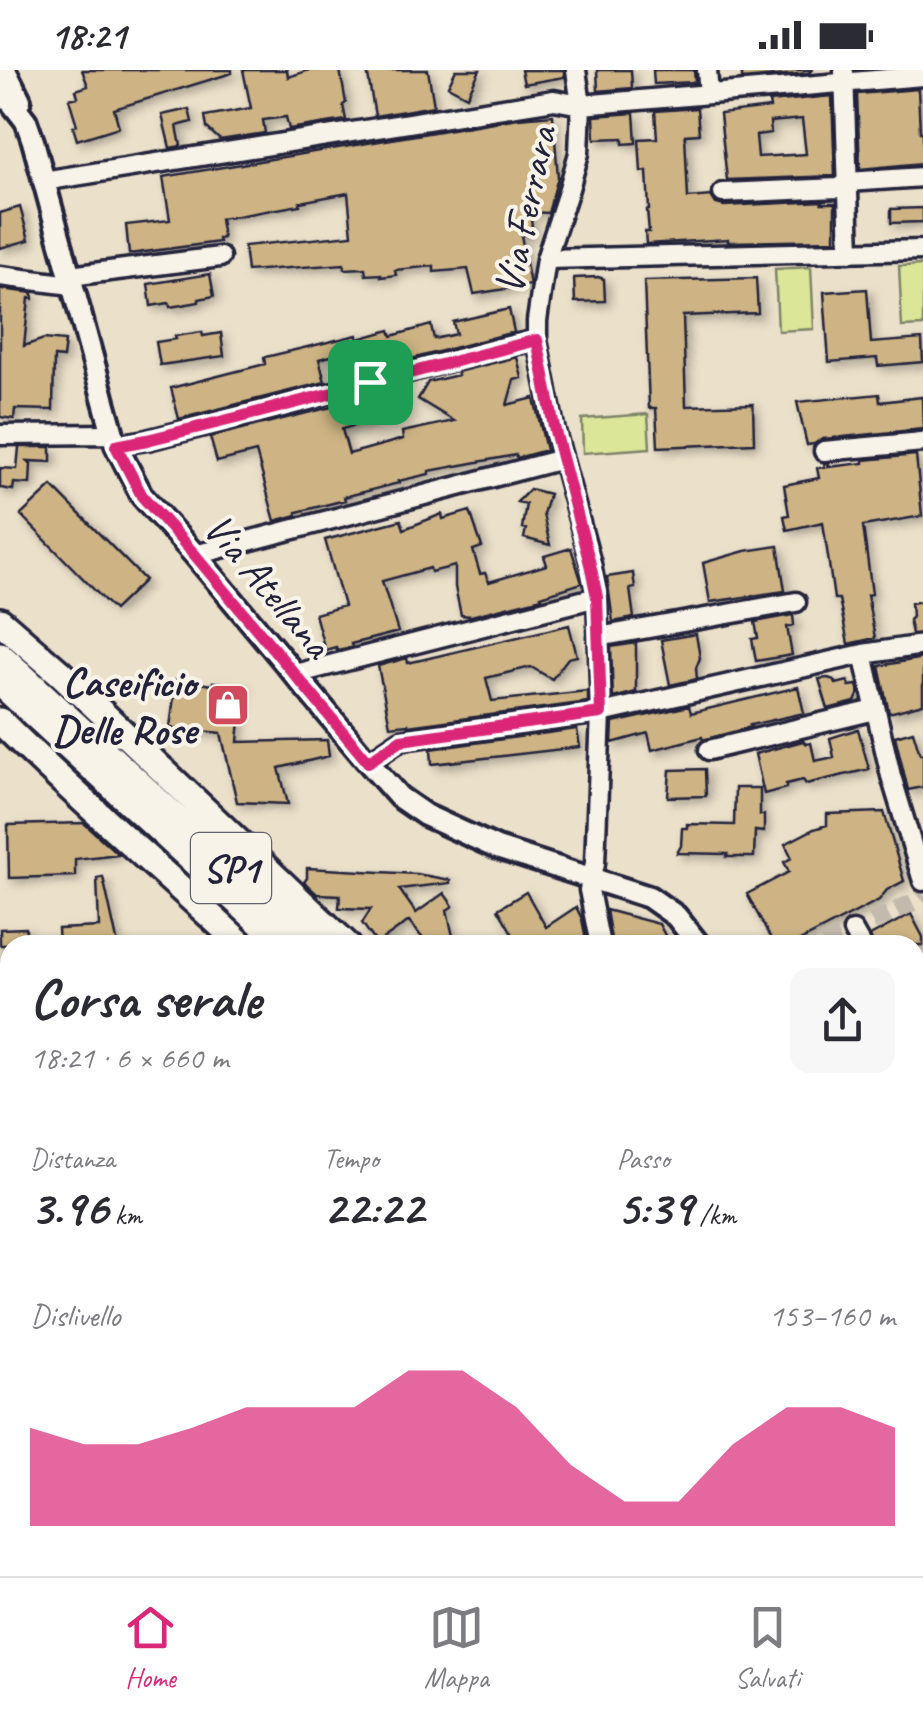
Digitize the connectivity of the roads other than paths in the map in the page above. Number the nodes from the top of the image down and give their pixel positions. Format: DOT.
graph roads {
  1 [pos="5,70"];
  2 [pos="576,70"];
  3 [pos="708,70"];
  4 [pos="844,76"];
  5 [pos="923,76"];
  6 [pos="0,88"];
  7 [pos="709,94"];
  8 [pos="581,105"];
  9 [pos="26,121"];
  10 [pos="923,177"];
  11 [pos="43,181"];
  12 [pos="848,182"];
  13 [pos="722,194"];
  14 [pos="923,250"];
  15 [pos="850,252"];
  16 [pos="220,256"];
  17 [pos="546,258"];
  18 [pos="0,276"];
  19 [pos="71,280"];
  20 [pos="537,340"];
  21 [pos="0,435"];
  22 [pos="114,440"];
  23 [pos="923,442"];
  24 [pos="824,451"];
  25 [pos="562,459"];
  26 [pos="195,555"];
  27 [pos="597,597"];
  28 [pos="796,602"];
  29 [pos="0,622"];
  30 [pos="598,638"];
  31 [pos="923,645"];
  32 [pos="863,654"];
  33 [pos="0,655"];
  34 [pos="296,674"];
  35 [pos="0,683"];
  36 [pos="875,710"];
  37 [pos="601,713"];
  38 [pos="0,722"];
  39 [pos="709,750"];
  40 [pos="368,762"];
  41 [pos="142,799"];
  42 [pos="593,878"];
  43 [pos="923,880"];
  44 [pos="231,935"];
  45 [pos="274,935"];
  46 [pos="302,935"];
  47 [pos="336,935"];
  48 [pos="598,935"];
  49 [pos="690,935"];
  1 -- 9 [label="main road"];
  2 -- 8 [label="street, Via Ferrara"];
  3 -- 7 [label="street"];
  4 -- 5 [label="street"];
  4 -- 7 [label="street"];
  4 -- 12 [label="street"];
  6 -- 9 [label="main road, Via Atellana"];
  7 -- 8 [label="street"];
  8 -- 11 [label="street"];
  8 -- 17 [label="street, Via Ferrara"];
  9 -- 11 [label="main road, Via Atellana"];
  10 -- 12 [label="street"];
  11 -- 19 [label="main road, Via Atellana"];
  12 -- 13 [label="street"];
  12 -- 15 [label="street"];
  14 -- 15 [label="street"];
  15 -- 17 [label="street"];
  16 -- 19 [label="street"];
  17 -- 20 [label="street, Via Ferrara"];
  18 -- 19 [label="street"];
  19 -- 22 [label="main road, Via Atellana"];
  20 -- 22 [label="street"];
  20 -- 25 [label="street, Via Ferrara"];
  21 -- 22 [label="street"];
  22 -- 26 [label="main road, Via Atellana"];
  23 -- 24 [label="street"];
  25 -- 26 [label="street"];
  25 -- 27 [label="street, Via Ferrara"];
  26 -- 34 [label="main road, Via Atellana"];
  27 -- 30 [label="street, Via Ferrara"];
  27 -- 34 [label="street"];
  28 -- 30 [label="street"];
  29 -- 47 [label="highway"];
  30 -- 37 [label="street, Via Ferrara"];
  31 -- 32 [label="street"];
  32 -- 36 [label="street"];
  32 -- 37 [label="street"];
  33 -- 41 [label="highway, SP1"];
  34 -- 40 [label="main road, Via Atellana"];
  35 -- 41 [label="highway"];
  36 -- 39 [label="street"];
  36 -- 43 [label="street"];
  37 -- 40 [label="street"];
  37 -- 42 [label="street, Via Ferrara"];
  38 -- 44 [label="highway"];
  40 -- 42 [label="main road, Via Atellana"];
  41 -- 45 [label="highway, SP1"];
  41 -- 46 [label="highway, SP1"];
  42 -- 48 [label="street, Via Ferrara"];
  42 -- 49 [label="main road, Via Atellana"];
}
